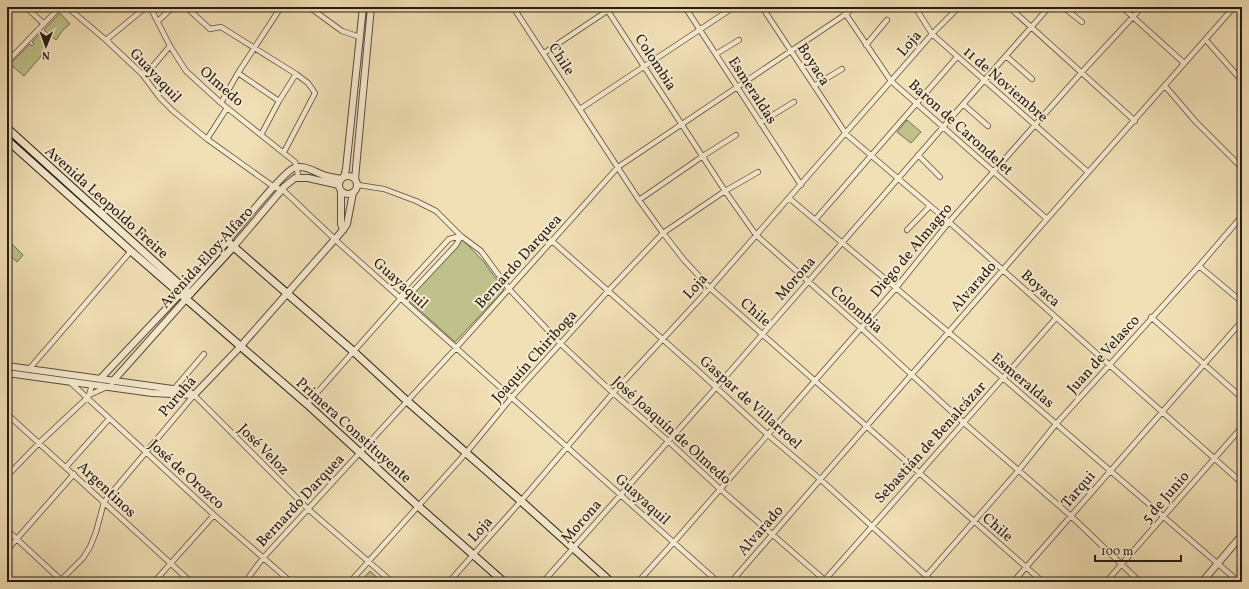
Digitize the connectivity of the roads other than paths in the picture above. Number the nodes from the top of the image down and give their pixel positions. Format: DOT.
graph roads {
  1 [pos="26,7"];
  2 [pos="60,7"];
  3 [pos="67,7"];
  4 [pos="146,7"];
  5 [pos="150,7"];
  6 [pos="173,7"];
  7 [pos="186,7"];
  8 [pos="282,7"];
  9 [pos="309,7"];
  10 [pos="363,7"];
  11 [pos="372,7"];
  12 [pos="513,7"];
  13 [pos="613,7"];
  14 [pos="685,7"];
  15 [pos="734,7"];
  16 [pos="762,7"];
  17 [pos="841,7"];
  18 [pos="854,7"];
  19 [pos="915,7"];
  20 [pos="958,7"];
  21 [pos="1009,7"];
  22 [pos="1049,7"];
  23 [pos="1062,7"];
  24 [pos="1122,7"];
  25 [pos="1142,7"];
  26 [pos="1234,7"];
  27 [pos="608,11"];
  28 [pos="846,14"];
  29 [pos="1133,17"];
  30 [pos="888,20"];
  31 [pos="158,21"];
  32 [pos="1082,22"];
  33 [pos="44,24"];
  34 [pos="1032,28"];
  35 [pos="700,29"];
  36 [pos="932,34"];
  37 [pos="360,37"];
  38 [pos="106,40"];
  39 [pos="739,40"];
  40 [pos="1206,40"];
  41 [pos="866,45"];
  42 [pos="170,46"];
  43 [pos="254,48"];
  44 [pos="790,51"];
  45 [pos="544,53"];
  46 [pos="716,54"];
  47 [pos="1006,56"];
  48 [pos="957,57"];
  49 [pos="7,62"];
  50 [pos="1184,63"];
  51 [pos="644,66"];
  52 [pos="842,69"];
  53 [pos="238,73"];
  54 [pos="1081,73"];
  55 [pos="142,74"];
  56 [pos="296,74"];
  57 [pos="1032,79"];
  58 [pos="984,80"];
  59 [pos="891,81"];
  60 [pos="1242,81"];
  61 [pos="814,86"];
  62 [pos="1164,86"];
  63 [pos="737,88"];
  64 [pos="279,100"];
  65 [pos="794,102"];
  66 [pos="221,103"];
  67 [pos="917,104"];
  68 [pos="963,104"];
  69 [pos="227,108"];
  70 [pos="580,109"];
  71 [pos="1135,121"];
  72 [pos="760,123"];
  73 [pos="682,124"];
  74 [pos="1035,125"];
  75 [pos="988,126"];
  76 [pos="943,127"];
  77 [pos="7,128"];
  78 [pos="846,134"];
  79 [pos="261,135"];
  80 [pos="736,135"];
  81 [pos="207,139"];
  82 [pos="7,140"];
  83 [pos="284,152"];
  84 [pos="918,155"];
  85 [pos="703,156"];
  86 [pos="871,156"];
  87 [pos="618,167"];
  88 [pos="296,168"];
  89 [pos="1242,168"];
  90 [pos="758,172"];
  91 [pos="994,172"];
  92 [pos="1088,172"];
  93 [pos="298,177"];
  94 [pos="940,177"];
  95 [pos="898,178"];
  96 [pos="355,179"];
  97 [pos="341,183"];
  98 [pos="358,185"];
  99 [pos="801,185"];
  100 [pos="274,187"];
  101 [pos="283,190"];
  102 [pos="726,191"];
  103 [pos="353,193"];
  104 [pos="789,198"];
  105 [pos="640,200"];
  106 [pos="930,206"];
  107 [pos="1242,216"];
  108 [pos="1047,219"];
  109 [pos="815,220"];
  110 [pos="949,222"];
  111 [pos="343,230"];
  112 [pos="907,230"];
  113 [pos="662,233"];
  114 [pos="756,235"];
  115 [pos="461,236"];
  116 [pos="335,240"];
  117 [pos="227,241"];
  118 [pos="552,241"];
  119 [pos="842,242"];
  120 [pos="234,246"];
  121 [pos="131,251"];
  122 [pos="1199,266"];
  123 [pos="1003,270"];
  124 [pos="808,282"];
  125 [pos="710,288"];
  126 [pos="896,288"];
  127 [pos="509,289"];
  128 [pos="608,291"];
  129 [pos="288,293"];
  130 [pos="185,294"];
  131 [pos="401,298"];
  132 [pos="1242,302"];
  133 [pos="1151,317"];
  134 [pos="1056,318"];
  135 [pos="1242,321"];
  136 [pos="861,328"];
  137 [pos="949,332"];
  138 [pos="762,334"];
  139 [pos="662,340"];
  140 [pos="561,344"];
  141 [pos="240,347"];
  142 [pos="456,348"];
  143 [pos="353,351"];
  144 [pos="204,354"];
  145 [pos="1204,364"];
  146 [pos="1109,365"];
  147 [pos="7,366"];
  148 [pos="30,368"];
  149 [pos="7,374"];
  150 [pos="912,374"];
  151 [pos="101,378"];
  152 [pos="1003,378"];
  153 [pos="114,380"];
  154 [pos="815,380"];
  155 [pos="70,382"];
  156 [pos="92,385"];
  157 [pos="107,387"];
  158 [pos="716,387"];
  159 [pos="174,389"];
  160 [pos="613,393"];
  161 [pos="194,395"];
  162 [pos="88,396"];
  163 [pos="512,397"];
  164 [pos="1242,398"];
  165 [pos="407,401"];
  166 [pos="307,404"];
  167 [pos="1161,412"];
  168 [pos="7,414"];
  169 [pos="109,419"];
  170 [pos="964,422"];
  171 [pos="1056,424"];
  172 [pos="867,426"];
  173 [pos="1242,427"];
  174 [pos="768,435"];
  175 [pos="668,441"];
  176 [pos="39,443"];
  177 [pos="567,448"];
  178 [pos="145,452"];
  179 [pos="360,453"];
  180 [pos="466,453"];
  181 [pos="1214,459"];
  182 [pos="66,467"];
  183 [pos="1018,471"];
  184 [pos="1110,471"];
  185 [pos="74,474"];
  186 [pos="919,474"];
  187 [pos="7,476"];
  188 [pos="820,479"];
  189 [pos="1242,483"];
  190 [pos="720,489"];
  191 [pos="620,494"];
  192 [pos="522,501"];
  193 [pos="104,502"];
  194 [pos="418,506"];
  195 [pos="308,510"];
  196 [pos="214,515"];
  197 [pos="1071,516"];
  198 [pos="1164,517"];
  199 [pos="974,521"];
  200 [pos="871,527"];
  201 [pos="7,530"];
  202 [pos="773,534"];
  203 [pos="1242,535"];
  204 [pos="17,539"];
  205 [pos="674,542"];
  206 [pos="573,548"];
  207 [pos="7,550"];
  208 [pos="474,554"];
  209 [pos="263,558"];
  210 [pos="369,562"];
  211 [pos="1218,563"];
  212 [pos="170,564"];
  213 [pos="1122,565"];
  214 [pos="1026,567"];
  215 [pos="927,576"];
  216 [pos="60,581"];
  217 [pos="825,581"];
  218 [pos="154,582"];
  219 [pos="191,582"];
  220 [pos="245,582"];
  221 [pos="291,582"];
  222 [pos="350,582"];
  223 [pos="392,582"];
  224 [pos="449,582"];
  225 [pos="504,582"];
  226 [pos="543,582"];
  227 [pos="611,582"];
  228 [pos="638,582"];
  229 [pos="718,582"];
  230 [pos="731,582"];
  231 [pos="921,582"];
  232 [pos="933,582"];
  233 [pos="1013,582"];
  234 [pos="1042,582"];
  235 [pos="1106,582"];
  236 [pos="1140,582"];
  237 [pos="1202,582"];
  238 [pos="1239,582"];
  1 -- 33 [label="street"];
  2 -- 33 [label="street"];
  3 -- 38 [label="street, Guayaquil"];
  4 -- 38 [label="street"];
  5 -- 31 [label="street, Olmedo"];
  6 -- 31 [label="street"];
  7 -- 43 [label="street"];
  8 -- 43 [label="street"];
  9 -- 37 [label="street"];
  10 -- 37 [label="street"];
  11 -- 96 [label="street"];
  12 -- 45 [label="street, Chile"];
  13 -- 27 [label="street"];
  14 -- 35 [label="street, Esmeraldas"];
  15 -- 35 [label="street"];
  16 -- 44 [label="street, Boyaca"];
  17 -- 28 [label="street, Baron de Carondelet"];
  18 -- 28 [label="street, Bernardo Darquea"];
  19 -- 36 [label="street, 11 de Noviembre"];
  20 -- 36 [label="street, Loja"];
  21 -- 34 [label="street"];
  22 -- 34 [label="street, Morona"];
  23 -- 32 [label="street"];
  24 -- 29 [label="street"];
  25 -- 29 [label="street, Diego de Almagro"];
  26 -- 40 [label="street, Alvarado"];
  27 -- 45 [label="street"];
  27 -- 51 [label="street, Colombia"];
  28 -- 41 [label="street, Baron de Carondelet"];
  28 -- 44 [label="street, Bernardo Darquea"];
  29 -- 50 [label="street"];
  29 -- 54 [label="street, Diego de Almagro"];
  30 -- 41 [label="street"];
  31 -- 42 [label="street, Olmedo"];
  33 -- 49 [label="street"];
  34 -- 47 [label="street, Morona"];
  34 -- 54 [label="street"];
  35 -- 46 [label="street, Esmeraldas"];
  35 -- 51 [label="street"];
  36 -- 48 [label="street, 11 de Noviembre"];
  36 -- 59 [label="street, Loja"];
  37 -- 97 [label="street"];
  38 -- 55 [label="street, Guayaquil"];
  39 -- 46 [label="street"];
  40 -- 50 [label="street, Alvarado"];
  40 -- 60 [label="street"];
  41 -- 59 [label="street, Baron de Carondelet"];
  42 -- 55 [label="street"];
  42 -- 66 [label="street, Olmedo"];
  43 -- 53 [label="street"];
  43 -- 56 [label="street"];
  44 -- 61 [label="street, Boyaca"];
  44 -- 63 [label="street, Bernardo Darquea"];
  45 -- 70 [label="street, Chile"];
  46 -- 63 [label="street, Esmeraldas"];
  47 -- 57 [label="street"];
  47 -- 58 [label="street, Morona"];
  48 -- 58 [label="street, 11 de Noviembre"];
  48 -- 67 [label="street"];
  50 -- 62 [label="street, Alvarado"];
  51 -- 70 [label="street"];
  51 -- 73 [label="street, Colombia"];
  52 -- 61 [label="street"];
  53 -- 64 [label="street"];
  53 -- 66 [label="street"];
  54 -- 71 [label="street"];
  54 -- 74 [label="street, Diego de Almagro"];
  55 -- 81 [label="street, Guayaquil"];
  56 -- 64 [label="street"];
  56 -- 83 [label="street"];
  58 -- 68 [label="street, Morona"];
  58 -- 74 [label="street, 11 de Noviembre"];
  59 -- 67 [label="street, Baron de Carondelet"];
  59 -- 78 [label="street, Loja"];
  61 -- 78 [label="street, Boyaca"];
  62 -- 71 [label="street, Alvarado"];
  62 -- 89 [label="street"];
  63 -- 72 [label="street, Esmeraldas"];
  63 -- 73 [label="street, Bernardo Darquea"];
  64 -- 79 [label="street"];
  65 -- 72 [label="street"];
  66 -- 69 [label="street, Olmedo"];
  67 -- 76 [label="street, Baron de Carondelet"];
  67 -- 86 [label="street"];
  68 -- 75 [label="street"];
  68 -- 76 [label="street, Morona"];
  69 -- 79 [label="street, Olmedo"];
  69 -- 81 [label="street"];
  70 -- 87 [label="street, Chile"];
  71 -- 92 [label="street, Alvarado"];
  72 -- 99 [label="street, Esmeraldas"];
  73 -- 85 [label="street, Colombia"];
  73 -- 87 [label="street, Bernardo Darquea"];
  74 -- 91 [label="street, Diego de Almagro"];
  74 -- 92 [label="street, 11 de Noviembre"];
  76 -- 84 [label="street, Morona"];
  76 -- 91 [label="street, Baron de Carondelet"];
  77 -- 130 [label="main road, Avenida Leopoldo Freire"];
  78 -- 86 [label="street, Boyaca"];
  78 -- 99 [label="street, Loja"];
  79 -- 83 [label="street, Olmedo"];
  80 -- 85 [label="street"];
  81 -- 100 [label="street, Guayaquil"];
  82 -- 121 [label="main road, Avenida Leopoldo Freire"];
  83 -- 88 [label="street, Olmedo"];
  84 -- 94 [label="street"];
  84 -- 95 [label="street, Morona"];
  85 -- 102 [label="street, Colombia"];
  85 -- 105 [label="street"];
  86 -- 95 [label="street, Boyaca"];
  86 -- 109 [label="street"];
  87 -- 105 [label="street, Chile"];
  87 -- 118 [label="street, Bernardo Darquea"];
  88 -- 93 [label="street"];
  88 -- 97 [label="street"];
  88 -- 100 [label="street, Avenida Eloy Alfaro"];
  90 -- 102 [label="street, Joaquín Chiriboga"];
  91 -- 108 [label="street, Baron de Carondelet"];
  91 -- 110 [label="street, Diego de Almagro"];
  92 -- 108 [label="street, Alvarado"];
  93 -- 97 [label="street"];
  93 -- 101 [label="street, Avenida Eloy Alfaro"];
  95 -- 106 [label="street, Boyaca"];
  95 -- 119 [label="street, Morona"];
  96 -- 97 [label="street"];
  96 -- 98 [label="street"];
  97 -- 103 [label="street"];
  97 -- 111 [label="street"];
  98 -- 103 [label="street"];
  98 -- 115 [label="street"];
  99 -- 104 [label="street, Loja"];
  100 -- 101 [label="street, Guayaquil"];
  100 -- 117 [label="street, Avenida Eloy Alfaro"];
  101 -- 116 [label="street, Guayaquil"];
  101 -- 120 [label="street, Avenida Eloy Alfaro"];
  102 -- 113 [label="street, Joaquín Chiriboga"];
  102 -- 114 [label="street, Colombia"];
  103 -- 111 [label="street, Puruhá"];
  104 -- 109 [label="street, Esmeraldas"];
  104 -- 114 [label="street, Loja"];
  105 -- 113 [label="street, Chile"];
  106 -- 110 [label="street, Boyaca"];
  106 -- 112 [label="street"];
  107 -- 122 [label="street, Juan de Velasco"];
  108 -- 123 [label="street, Alvarado"];
  109 -- 119 [label="street, Esmeraldas"];
  110 -- 123 [label="street, Boyaca"];
  110 -- 126 [label="street, Diego de Almagro"];
  111 -- 116 [label="street, Puruhá"];
  113 -- 125 [label="street, Chile"];
  113 -- 128 [label="street, Joaquín Chiriboga"];
  114 -- 124 [label="street, Colombia"];
  114 -- 125 [label="street, Loja"];
  115 -- 127 [label="street"];
  115 -- 131 [label="street"];
  115 -- 131 [label="street"];
  116 -- 129 [label="street, Puruhá"];
  116 -- 131 [label="street, Guayaquil"];
  117 -- 120 [label="main road"];
  117 -- 130 [label="main road, Avenida Eloy Alfaro"];
  118 -- 127 [label="street, Bernardo Darquea"];
  118 -- 128 [label="street, Gaspar de Villarroel"];
  119 -- 124 [label="street, Morona"];
  119 -- 126 [label="street, Esmeraldas"];
  120 -- 129 [label="main road"];
  120 -- 130 [label="main road, Avenida Eloy Alfaro"];
  121 -- 130 [label="main road, Avenida Leopoldo Freire"];
  121 -- 148 [label="street"];
  122 -- 132 [label="street"];
  122 -- 133 [label="street, Juan de Velasco"];
  123 -- 134 [label="street, Boyaca"];
  123 -- 137 [label="street, Alvarado"];
  124 -- 136 [label="street, Colombia"];
  124 -- 138 [label="street, Morona"];
  125 -- 138 [label="street, Chile"];
  125 -- 139 [label="street, Loja"];
  126 -- 136 [label="street, Diego de Almagro"];
  126 -- 137 [label="street, Esmeraldas"];
  127 -- 140 [label="street, José Joaquín de Olmedo"];
  127 -- 142 [label="street, Bernardo Darquea"];
  128 -- 139 [label="street, Gaspar de Villarroel"];
  128 -- 140 [label="street, Joaquín Chiriboga"];
  129 -- 141 [label="street, Puruhá"];
  129 -- 143 [label="main road"];
  130 -- 141 [label="main road, Primera Constituyente"];
  130 -- 151 [label="street, Avenida Eloy Alfaro"];
  130 -- 153 [label="street, Avenida Eloy Alfaro"];
  131 -- 142 [label="street, Guayaquil"];
  131 -- 143 [label="street"];
  133 -- 145 [label="street"];
  133 -- 146 [label="street, Juan de Velasco"];
  134 -- 146 [label="street, Boyaca"];
  134 -- 152 [label="street, Sebastián de Benalcázar"];
  135 -- 145 [label="street, Tarqui"];
  136 -- 150 [label="street, Colombia"];
  136 -- 154 [label="street, Diego de Almagro"];
  137 -- 150 [label="street, Alvarado"];
  137 -- 152 [label="street, Esmeraldas"];
  138 -- 154 [label="street, Chile"];
  138 -- 158 [label="street, Morona"];
  139 -- 158 [label="street, Gaspar de Villarroel"];
  139 -- 160 [label="street, Loja"];
  140 -- 160 [label="street, José Joaquín de Olmedo"];
  140 -- 163 [label="street, Joaquín Chiriboga"];
  141 -- 161 [label="street, Puruhá"];
  141 -- 166 [label="main road, Primera Constituyente"];
  142 -- 163 [label="street, Guayaquil"];
  142 -- 165 [label="street, Bernardo Darquea"];
  143 -- 165 [label="main road"];
  143 -- 166 [label="street"];
  144 -- 159 [label="street"];
  145 -- 164 [label="street"];
  145 -- 167 [label="street, Tarqui"];
  146 -- 167 [label="street, Boyaca"];
  146 -- 171 [label="street, Juan de Velasco"];
  147 -- 148 [label="street"];
  148 -- 151 [label="street"];
  149 -- 155 [label="street"];
  150 -- 170 [label="street, Colombia"];
  150 -- 172 [label="street, Alvarado"];
  151 -- 153 [label="street"];
  151 -- 156 [label="street, Avenida Eloy Alfaro"];
  152 -- 170 [label="street, Sebastián de Benalcázar"];
  152 -- 171 [label="street, Esmeraldas"];
  153 -- 157 [label="street, Avenida Eloy Alfaro"];
  153 -- 159 [label="street"];
  154 -- 172 [label="street, Chile"];
  154 -- 174 [label="street, Diego de Almagro"];
  155 -- 156 [label="street"];
  155 -- 162 [label="street, José de Orozco"];
  156 -- 157 [label="street"];
  156 -- 162 [label="street"];
  157 -- 161 [label="street"];
  157 -- 162 [label="street"];
  158 -- 174 [label="street, Gaspar de Villarroel"];
  158 -- 175 [label="street, Morona"];
  159 -- 161 [label="street"];
  160 -- 175 [label="street, José Joaquín de Olmedo"];
  160 -- 177 [label="street, Loja"];
  161 -- 178 [label="street, Puruhá"];
  161 -- 195 [label="street, José Veloz"];
  162 -- 169 [label="street, José de Orozco"];
  162 -- 176 [label="street"];
  163 -- 177 [label="street, Guayaquil"];
  163 -- 180 [label="street, Joaquín Chiriboga"];
  165 -- 179 [label="street, Bernardo Darquea"];
  165 -- 180 [label="main road"];
  166 -- 179 [label="main road, Primera Constituyente"];
  167 -- 181 [label="street, Boyaca"];
  167 -- 184 [label="street, Tarqui"];
  168 -- 176 [label="street, Argentinos"];
  169 -- 178 [label="street, José de Orozco"];
  169 -- 182 [label="street"];
  170 -- 183 [label="street, Colombia"];
  170 -- 186 [label="street, Sebastián de Benalcázar"];
  171 -- 183 [label="street, Juan de Velasco"];
  171 -- 184 [label="street, Esmeraldas"];
  172 -- 186 [label="street, Chile"];
  172 -- 188 [label="street, Alvarado"];
  173 -- 181 [label="street, 5 de Junio"];
  174 -- 188 [label="street, Gaspar de Villarroel"];
  174 -- 190 [label="street, Diego de Almagro"];
  175 -- 190 [label="street, José Joaquín de Olmedo"];
  175 -- 191 [label="street, Morona"];
  176 -- 182 [label="street, Argentinos"];
  176 -- 187 [label="street"];
  177 -- 191 [label="street, Guayaquil"];
  177 -- 192 [label="street, Loja"];
  178 -- 193 [label="street, Puruhá"];
  178 -- 196 [label="street, José de Orozco"];
  179 -- 194 [label="main road, Primera Constituyente"];
  179 -- 195 [label="street, Bernardo Darquea"];
  180 -- 192 [label="main road"];
  180 -- 194 [label="street, Joaquín Chiriboga"];
  181 -- 189 [label="street, Boyaca"];
  181 -- 198 [label="street, 5 de Junio"];
  182 -- 185 [label="street, Argentinos"];
  183 -- 197 [label="street, Colombia"];
  183 -- 199 [label="street, Juan de Velasco"];
  184 -- 197 [label="street, Tarqui"];
  184 -- 198 [label="street, Esmeraldas"];
  185 -- 193 [label="street, Argentinos"];
  185 -- 204 [label="street"];
  186 -- 199 [label="street, Chile"];
  186 -- 200 [label="street, Sebastián de Benalcázar"];
  188 -- 200 [label="street, Gaspar de Villarroel"];
  188 -- 202 [label="street, Alvarado"];
  190 -- 202 [label="street, José Joaquín de Olmedo"];
  190 -- 205 [label="street, Diego de Almagro"];
  191 -- 205 [label="street, Guayaquil"];
  191 -- 206 [label="street, Morona"];
  192 -- 206 [label="main road"];
  192 -- 208 [label="street, Loja"];
  193 -- 212 [label="street, Argentinos"];
  193 -- 216 [label="street, Puruhá"];
  194 -- 208 [label="main road, Primera Constituyente"];
  194 -- 210 [label="street, Joaquín Chiriboga"];
  195 -- 209 [label="street, Bernardo Darquea"];
  195 -- 210 [label="street, José Veloz"];
  196 -- 209 [label="street, José de Orozco"];
  196 -- 212 [label="street"];
  197 -- 213 [label="street, Colombia"];
  197 -- 214 [label="street, Tarqui"];
  198 -- 211 [label="street, Esmeraldas"];
  198 -- 213 [label="street, 5 de Junio"];
  199 -- 214 [label="street, Chile"];
  199 -- 215 [label="street, Juan de Velasco"];
  200 -- 215 [label="street, Gaspar de Villarroel"];
  200 -- 217 [label="street, Sebastián de Benalcázar"];
  201 -- 204 [label="street"];
  202 -- 217 [label="street, José Joaquín de Olmedo"];
  202 -- 230 [label="street, Alvarado"];
  203 -- 211 [label="street"];
  204 -- 207 [label="street"];
  204 -- 216 [label="street"];
  205 -- 228 [label="street, Diego de Almagro"];
  205 -- 229 [label="street, Guayaquil"];
  206 -- 226 [label="street, Morona"];
  206 -- 227 [label="main road"];
  208 -- 224 [label="street, Loja"];
  208 -- 225 [label="main road, Primera Constituyente"];
  209 -- 220 [label="street, Bernardo Darquea"];
  209 -- 221 [label="street, José de Orozco"];
  210 -- 222 [label="street, Joaquín Chiriboga"];
  210 -- 223 [label="street, José Veloz"];
  211 -- 237 [label="street"];
  211 -- 238 [label="street, Esmeraldas"];
  212 -- 218 [label="street"];
  212 -- 219 [label="street, Argentinos"];
  213 -- 235 [label="street, 5 de Junio"];
  213 -- 236 [label="street, Colombia"];
  214 -- 233 [label="street, Tarqui"];
  214 -- 234 [label="street, Chile"];
  215 -- 231 [label="street, Juan de Velasco"];
  215 -- 232 [label="street, Gaspar de Villarroel"];
}
